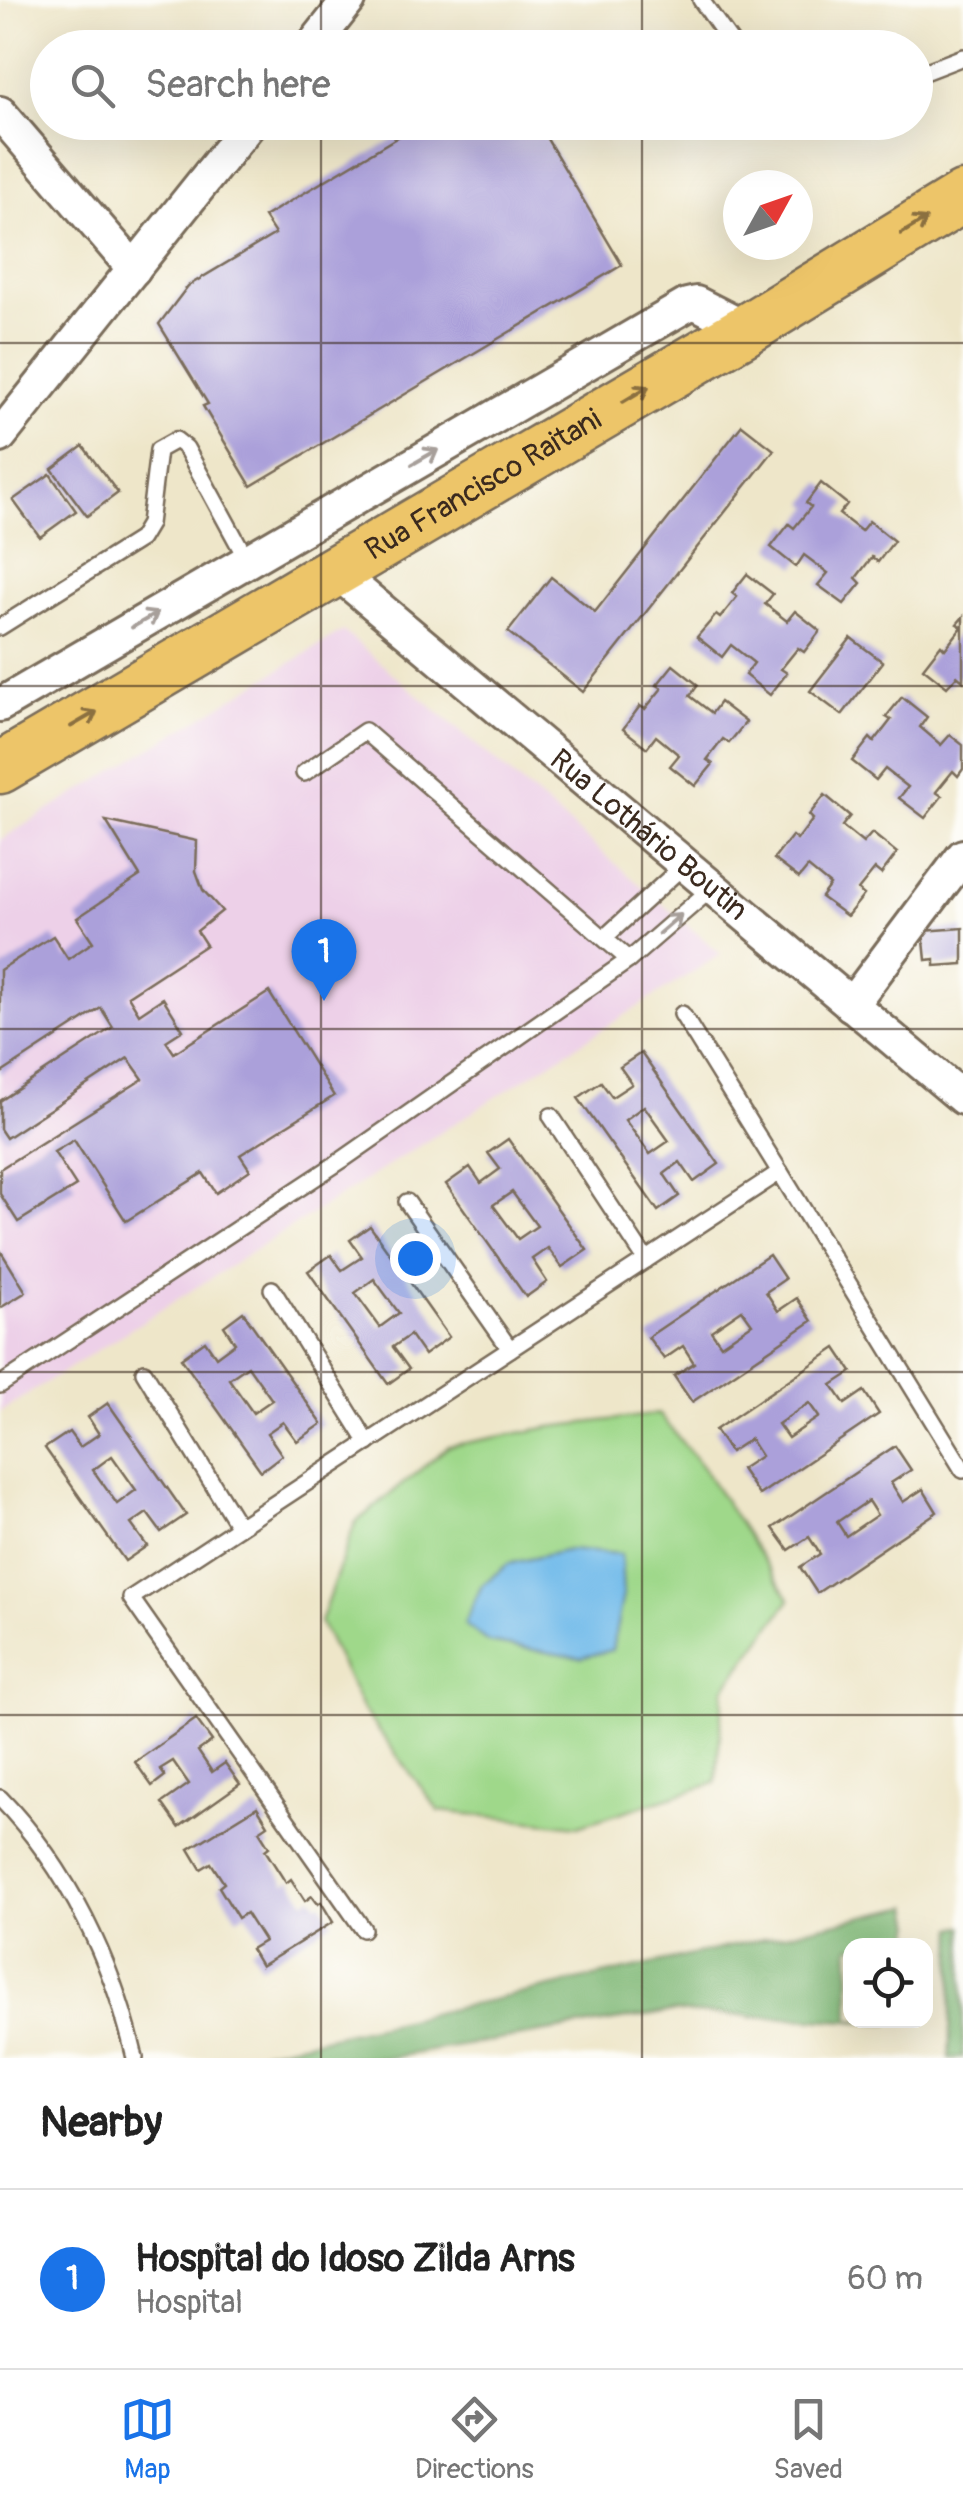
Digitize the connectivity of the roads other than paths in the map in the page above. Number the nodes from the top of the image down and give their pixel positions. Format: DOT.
graph roads {
  1 [pos="349,0"];
  2 [pos="701,0"];
  3 [pos="325,30"];
  4 [pos="722,30"];
  5 [pos="963,57"];
  6 [pos="933,68"];
  7 [pos="0,114"];
  8 [pos="237,140"];
  9 [pos="963,197"];
  10 [pos="134,270"];
  11 [pos="747,328"];
  12 [pos="0,436"];
  13 [pos="247,560"];
  14 [pos="335,571"];
  15 [pos="0,627"];
  16 [pos="0,705"];
  17 [pos="0,768"];
  18 [pos="304,773"];
  19 [pos="963,856"];
  20 [pos="684,866"];
  21 [pos="710,889"];
  22 [pos="604,938"];
  23 [pos="629,960"];
  24 [pos="851,1006"];
  25 [pos="682,1014"];
  26 [pos="963,1098"];
  27 [pos="551,1116"];
  28 [pos="780,1172"];
  29 [pos="408,1202"];
  30 [pos="646,1260"];
  31 [pos="272,1289"];
  32 [pos="510,1349"];
  33 [pos="144,1372"];
  34 [pos="0,1386"];
  35 [pos="368,1442"];
  36 [pos="963,1470"];
  37 [pos="240,1527"];
  38 [pos="0,1798"];
  39 [pos="363,1929"];
  40 [pos="135,2058"];
  1 -- 3 [label="street"];
  2 -- 4 [label="lane"];
  5 -- 6 [label="lane"];
  7 -- 10 [label="street"];
  8 -- 10 [label="street"];
  11 -- 9 [label="main road, Rua Francisco Raitani, one-way"];
  10 -- 12 [label="street"];
  13 -- 11 [label="street, one-way"];
  14 -- 11 [label="main road, Rua Francisco Raitani, one-way"];
  13 -- 15 [label="lane"];
  16 -- 13 [label="street, one-way"];
  17 -- 14 [label="main road, Rua Francisco Raitani, one-way"];
  14 -- 20 [label="street, Rua Lothário Boutin"];
  18 -- 22 [label="lane"];
  19 -- 24 [label="street"];
  20 -- 21 [label="street, Rua Lothário Boutin"];
  20 -- 22 [label="lane"];
  23 -- 21 [label="lane, one-way"];
  21 -- 24 [label="street, Rua Lothário Boutin"];
  22 -- 23 [label="lane"];
  23 -- 34 [label="lane"];
  24 -- 26 [label="street, Rua Lothário Boutin"];
  25 -- 28 [label="lane"];
  27 -- 30 [label="lane"];
  28 -- 30 [label="lane"];
  28 -- 36 [label="lane"];
  29 -- 32 [label="lane"];
  30 -- 32 [label="lane"];
  31 -- 35 [label="lane"];
  32 -- 35 [label="lane"];
  33 -- 37 [label="lane"];
  35 -- 37 [label="lane"];
  37 -- 39 [label="lane"];
  38 -- 40 [label="lane"];
}
